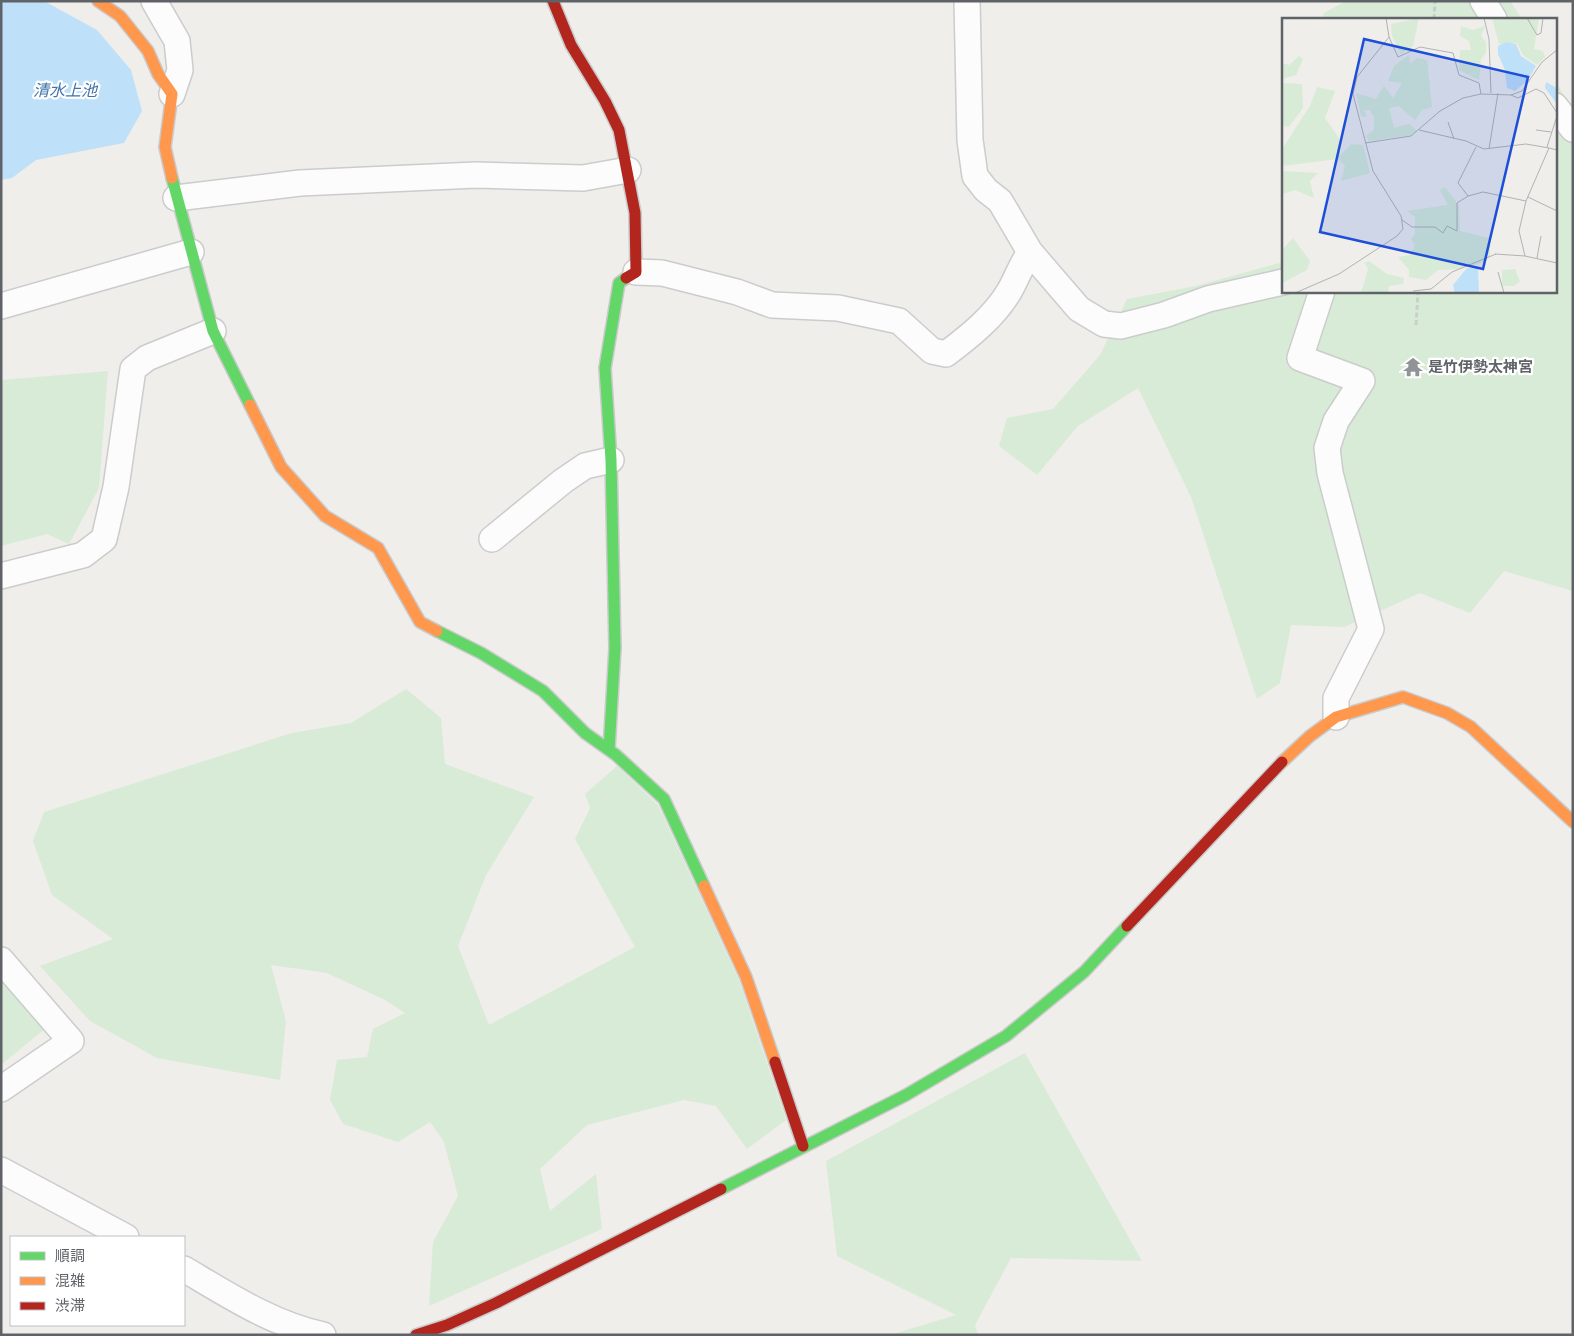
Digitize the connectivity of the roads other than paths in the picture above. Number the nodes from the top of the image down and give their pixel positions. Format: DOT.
graph roads {
  1 [pos="98,1"];
  2 [pos="154,1"];
  3 [pos="553,1"];
  4 [pos="967,1"];
  5 [pos="1483,1"];
  6 [pos="1493,18"];
  7 [pos="172,94"];
  8 [pos="1556,107"];
  9 [pos="1573,129"];
  10 [pos="628,170"];
  11 [pos="176,198"];
  12 [pos="191,252"];
  13 [pos="1030,252"];
  14 [pos="636,272"];
  15 [pos="1282,282"];
  16 [pos="1322,292"];
  17 [pos="1,306"];
  18 [pos="213,331"];
  19 [pos="610,460"];
  20 [pos="492,539"];
  21 [pos="1,576"];
  22 [pos="1336,717"];
  23 [pos="609,750"];
  24 [pos="1573,822"];
  25 [pos="1,960"];
  26 [pos="1,1089"];
  27 [pos="802,1146"];
  28 [pos="1,1170"];
  29 [pos="124,1236"];
  30 [pos="185,1271"];
  31 [pos="323,1335"];
  32 [pos="416,1335"];
  1 -- 7 [label="street"];
  2 -- 7 [label="street"];
  3 -- 10 [label="street"];
  4 -- 13 [label="street"];
  5 -- 6 [label="street"];
  7 -- 11 [label="street"];
  8 -- 9 [label="street"];
  10 -- 11 [label="street"];
  10 -- 14 [label="street"];
  11 -- 12 [label="street"];
  12 -- 17 [label="street"];
  12 -- 18 [label="street"];
  13 -- 14 [label="street"];
  13 -- 15 [label="street"];
  14 -- 19 [label="street"];
  16 -- 22 [label="street"];
  18 -- 21 [label="street"];
  18 -- 23 [label="street"];
  19 -- 20 [label="street"];
  19 -- 23 [label="street"];
  22 -- 24 [label="street"];
  22 -- 27 [label="street"];
  23 -- 27 [label="street"];
  25 -- 26 [label="street"];
  27 -- 32 [label="street"];
  28 -- 29 [label="street"];
  30 -- 31 [label="street"];
}
